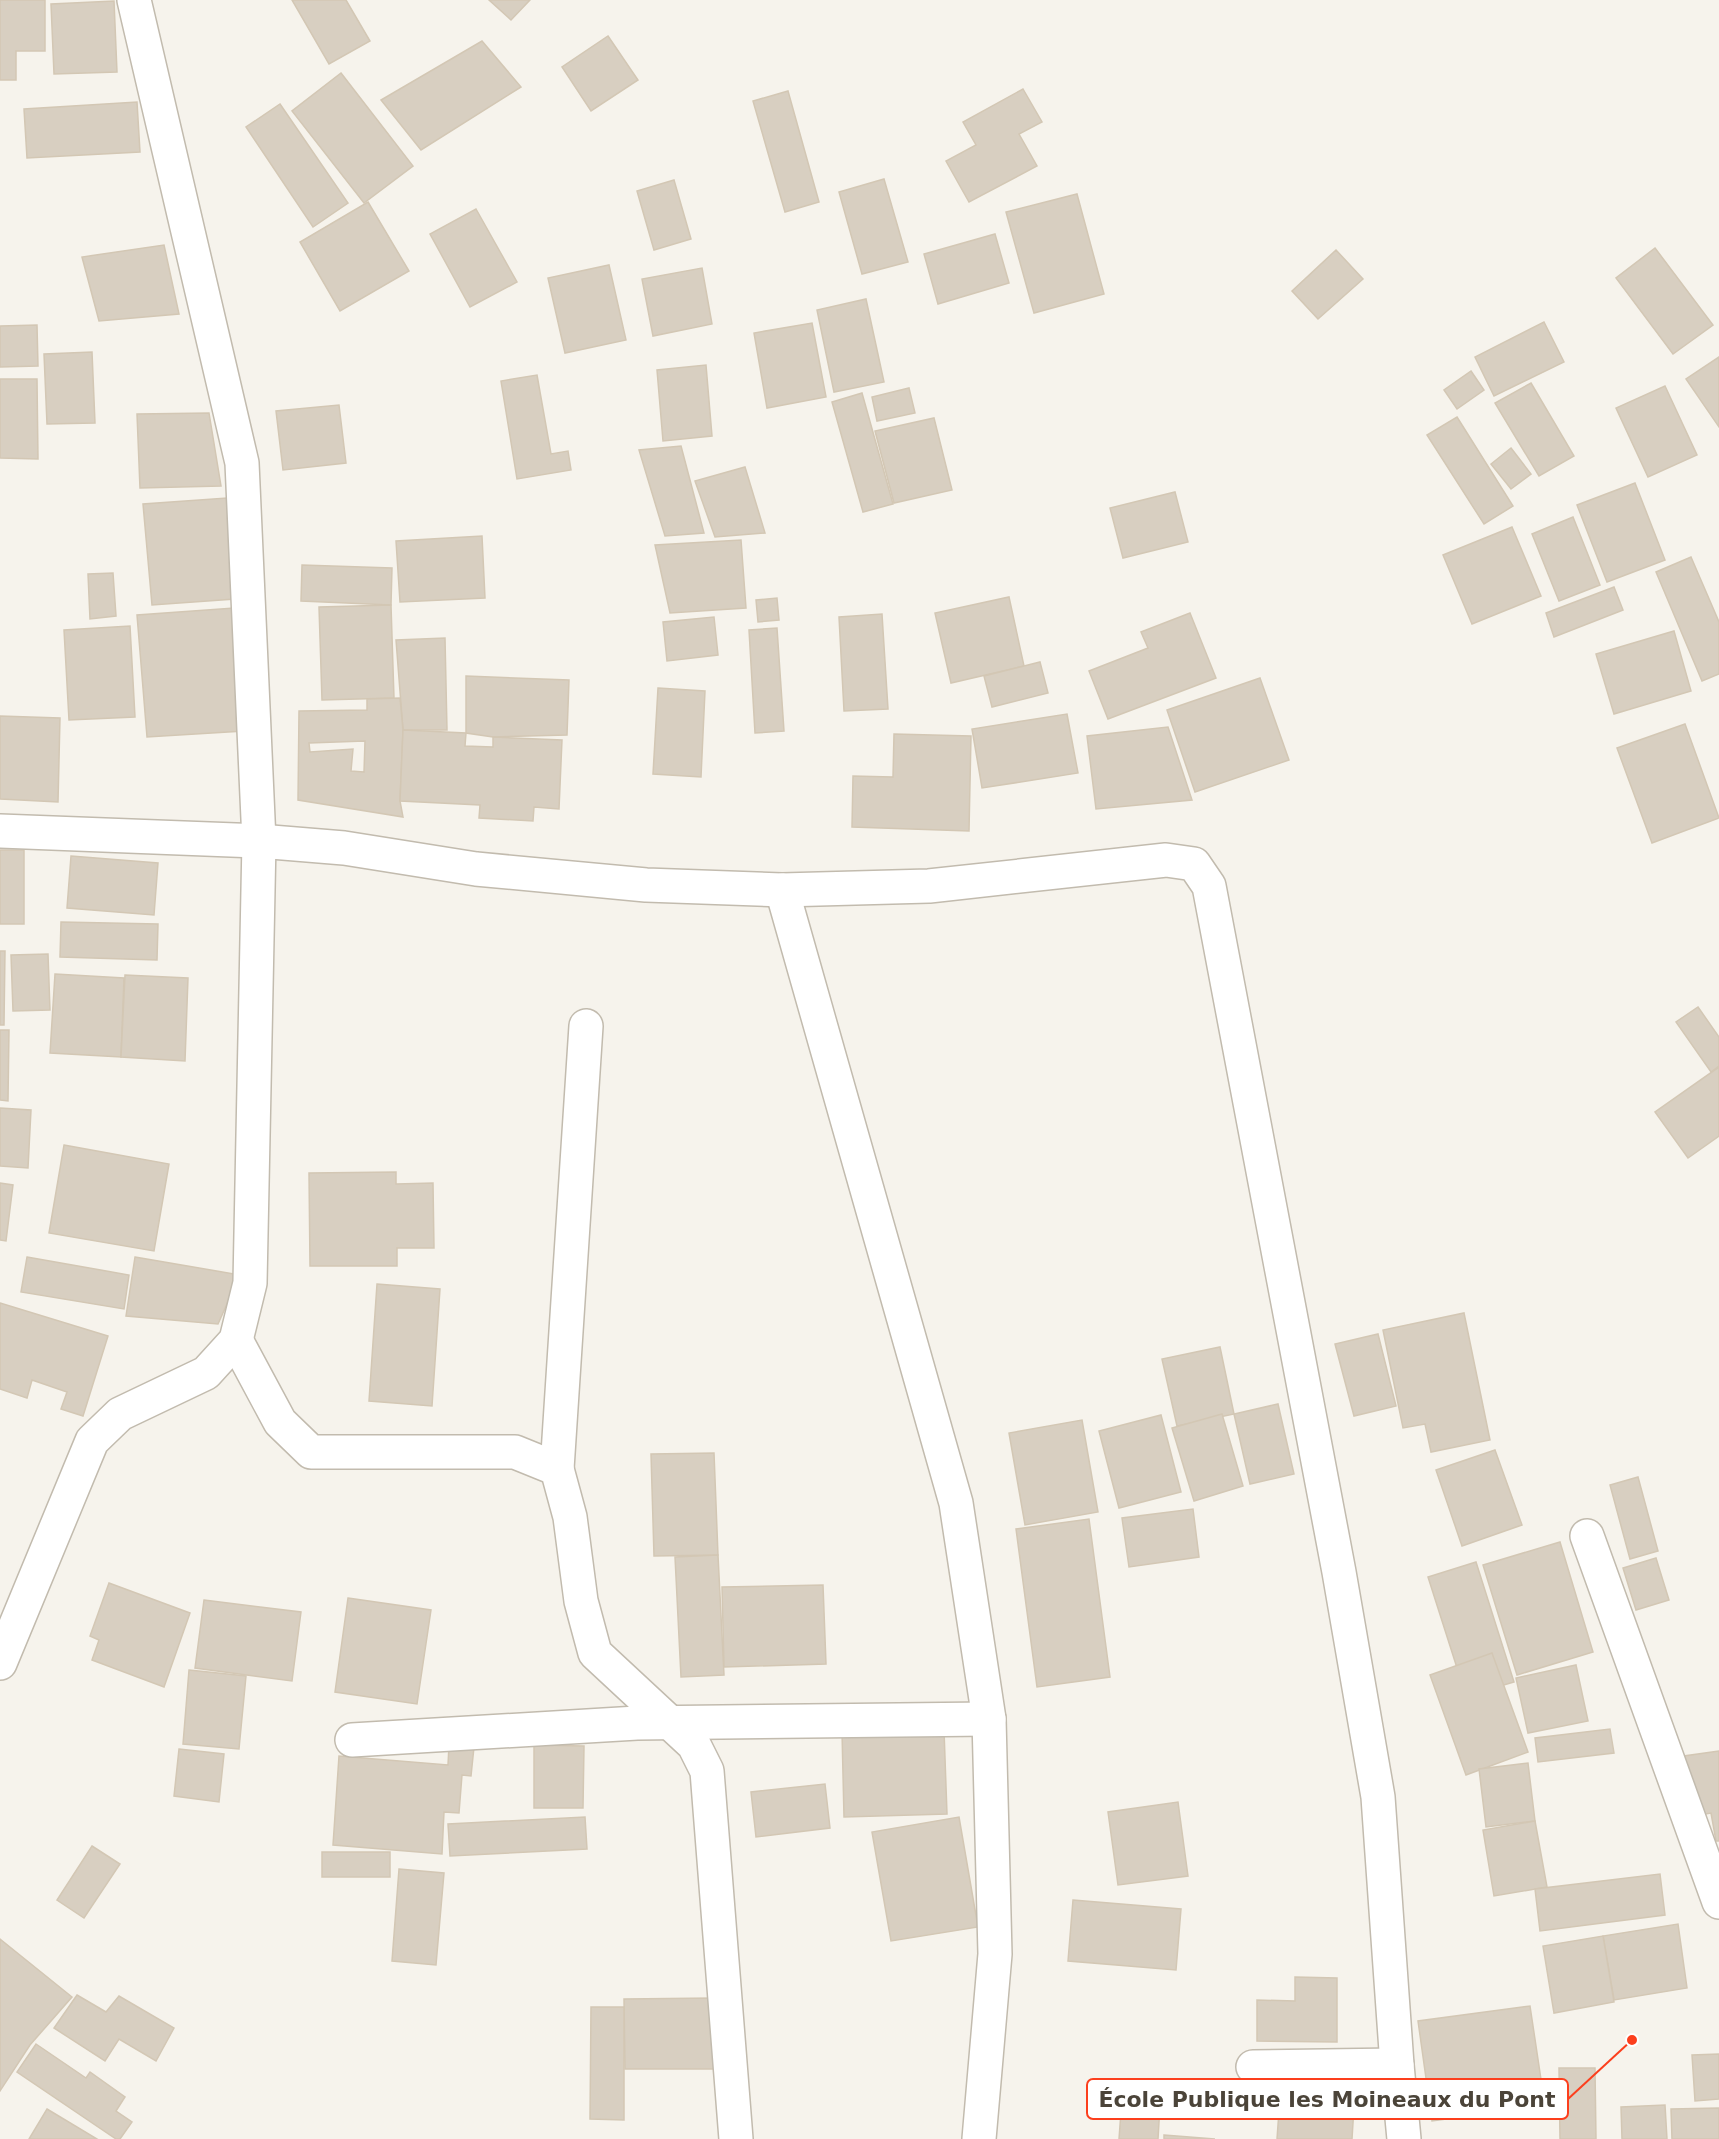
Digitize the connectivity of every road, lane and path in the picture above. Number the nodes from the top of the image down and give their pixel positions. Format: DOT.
graph roads {
  1 [pos="134,0"];
  2 [pos="0,831"];
  3 [pos="259,841"];
  4 [pos="782,890"];
  5 [pos="586,1026"];
  6 [pos="236,1340"];
  7 [pos="557,1469"];
  8 [pos="1587,1536"];
  9 [pos="0,1663"];
  10 [pos="989,1719"];
  11 [pos="669,1723"];
  12 [pos="352,1740"];
  13 [pos="1719,1902"];
  14 [pos="1397,2065"];
  15 [pos="1252,2067"];
  16 [pos="736,2139"];
  17 [pos="979,2139"];
  18 [pos="1404,2139"];
  1 -- 3 [label="street"];
  2 -- 3 [label="street"];
  3 -- 4 [label="street"];
  3 -- 6 [label="street"];
  4 -- 10 [label="street"];
  4 -- 14 [label="street"];
  5 -- 7 [label="street"];
  6 -- 7 [label="street"];
  6 -- 9 [label="street"];
  7 -- 11 [label="street"];
  8 -- 13 [label="street"];
  10 -- 11 [label="street"];
  10 -- 17 [label="street"];
  11 -- 12 [label="street"];
  11 -- 16 [label="street"];
  14 -- 15 [label="street"];
  14 -- 18 [label="street"];
}
